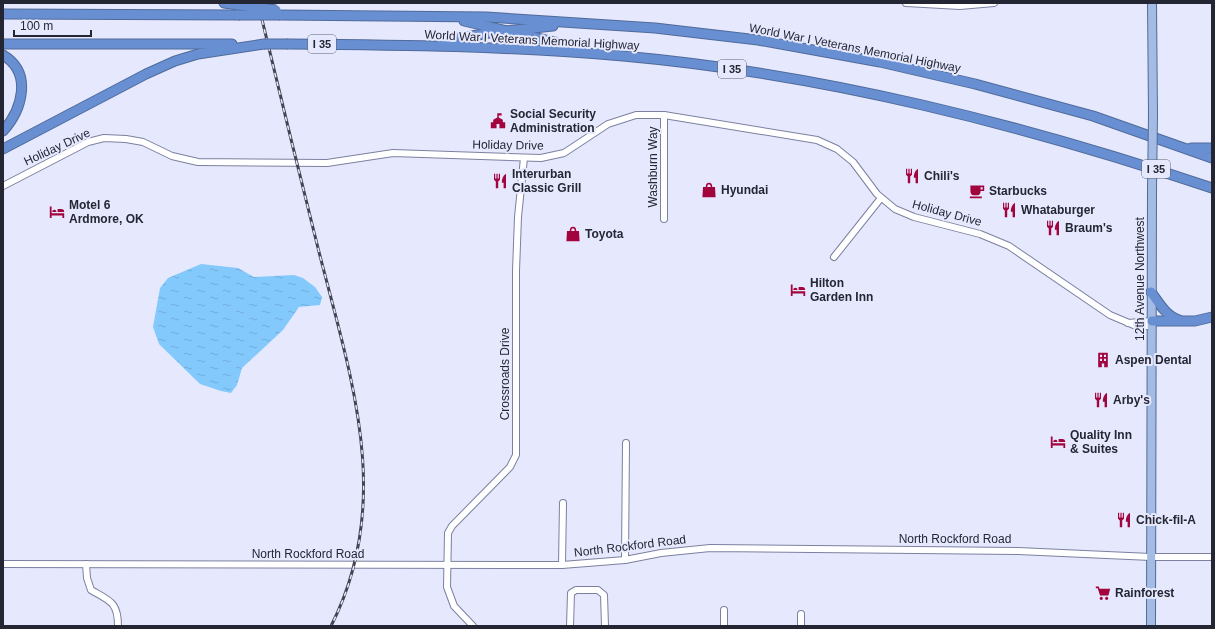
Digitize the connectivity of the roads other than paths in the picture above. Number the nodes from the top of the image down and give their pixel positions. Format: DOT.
graph roads {
  1 [pos="224,3"];
  2 [pos="906,3"];
  3 [pos="994,3"];
  4 [pos="1147,3"];
  5 [pos="1152,7"];
  6 [pos="280,13"];
  7 [pos="3,14"];
  8 [pos="435,16"];
  9 [pos="612,26"];
  10 [pos="506,31"];
  11 [pos="3,44"];
  12 [pos="247,45"];
  13 [pos="427,45"];
  14 [pos="3,55"];
  15 [pos="624,56"];
  16 [pos="664,115"];
  17 [pos="3,132"];
  18 [pos="3,148"];
  19 [pos="1181,148"];
  20 [pos="1212,148"];
  21 [pos="524,158"];
  22 [pos="1212,158"];
  23 [pos="3,186"];
  24 [pos="1212,188"];
  25 [pos="881,198"];
  26 [pos="664,220"];
  27 [pos="834,257"];
  28 [pos="1151,292"];
  29 [pos="1212,318"];
  30 [pos="1184,322"];
  31 [pos="1152,324"];
  32 [pos="1212,324"];
  33 [pos="626,443"];
  34 [pos="563,503"];
  35 [pos="1151,557"];
  36 [pos="1212,557"];
  37 [pos="625,560"];
  38 [pos="3,564"];
  39 [pos="86,564"];
  40 [pos="447,564"];
  41 [pos="562,565"];
  42 [pos="724,610"];
  43 [pos="801,614"];
  44 [pos="118,626"];
  45 [pos="473,626"];
  46 [pos="570,626"];
  47 [pos="605,626"];
  48 [pos="724,626"];
  49 [pos="801,626"];
  50 [pos="1150,626"];
  1 -- 6 [label="highway, bridge"];
  2 -- 3 [label="street"];
  4 -- 5 [label="street"];
  5 -- 28 [label="main road, 12th Avenue Northwest, bridge"];
  6 -- 7 [label="highway, World War I Veterans Memorial Highway / I 35, bridge"];
  6 -- 8 [label="highway, World War I Veterans Memorial Highway / I 35"];
  8 -- 9 [label="highway, World War I Veterans Memorial Highway / I 35"];
  8 -- 10 [label="highway"];
  9 -- 10 [label="highway"];
  9 -- 19 [label="highway, World War I Veterans Memorial Highway / I 35"];
  10 -- 13 [label="highway"];
  10 -- 15 [label="highway"];
  11 -- 12 [label="highway, World War I Veterans Memorial Highway / I 35"];
  12 -- 13 [label="highway, World War I Veterans Memorial Highway / I 35, bridge"];
  12 -- 18 [label="highway"];
  13 -- 15 [label="highway, World War I Veterans Memorial Highway / I 35"];
  14 -- 17 [label="highway"];
  15 -- 24 [label="highway, World War I Veterans Memorial Highway / I 35"];
  16 -- 21 [label="street, Holiday Drive"];
  16 -- 25 [label="street, Holiday Drive"];
  16 -- 26 [label="street, Washburn Way"];
  19 -- 20 [label="highway"];
  19 -- 22 [label="highway, World War I Veterans Memorial Highway / I 35"];
  21 -- 23 [label="street, Holiday Drive"];
  21 -- 40 [label="street, Crossroads Drive"];
  25 -- 27 [label="street"];
  25 -- 31 [label="street, Holiday Drive"];
  28 -- 30 [label="highway"];
  28 -- 31 [label="main road, 12th Avenue Northwest"];
  29 -- 30 [label="highway"];
  30 -- 31 [label="highway"];
  31 -- 32 [label="highway"];
  31 -- 35 [label="main road, 12th Avenue Northwest"];
  33 -- 37 [label="street"];
  34 -- 41 [label="street"];
  35 -- 36 [label="street, North Rockford Road"];
  35 -- 37 [label="street, North Rockford Road"];
  35 -- 50 [label="main road, 12th Avenue Northwest"];
  37 -- 41 [label="street, North Rockford Road"];
  38 -- 39 [label="street, North Rockford Road"];
  39 -- 40 [label="street, North Rockford Road"];
  39 -- 44 [label="street"];
  40 -- 41 [label="street, North Rockford Road"];
  40 -- 45 [label="street, Crossroads Drive"];
  42 -- 48 [label="street"];
  43 -- 49 [label="street"];
  46 -- 47 [label="street"];
}
